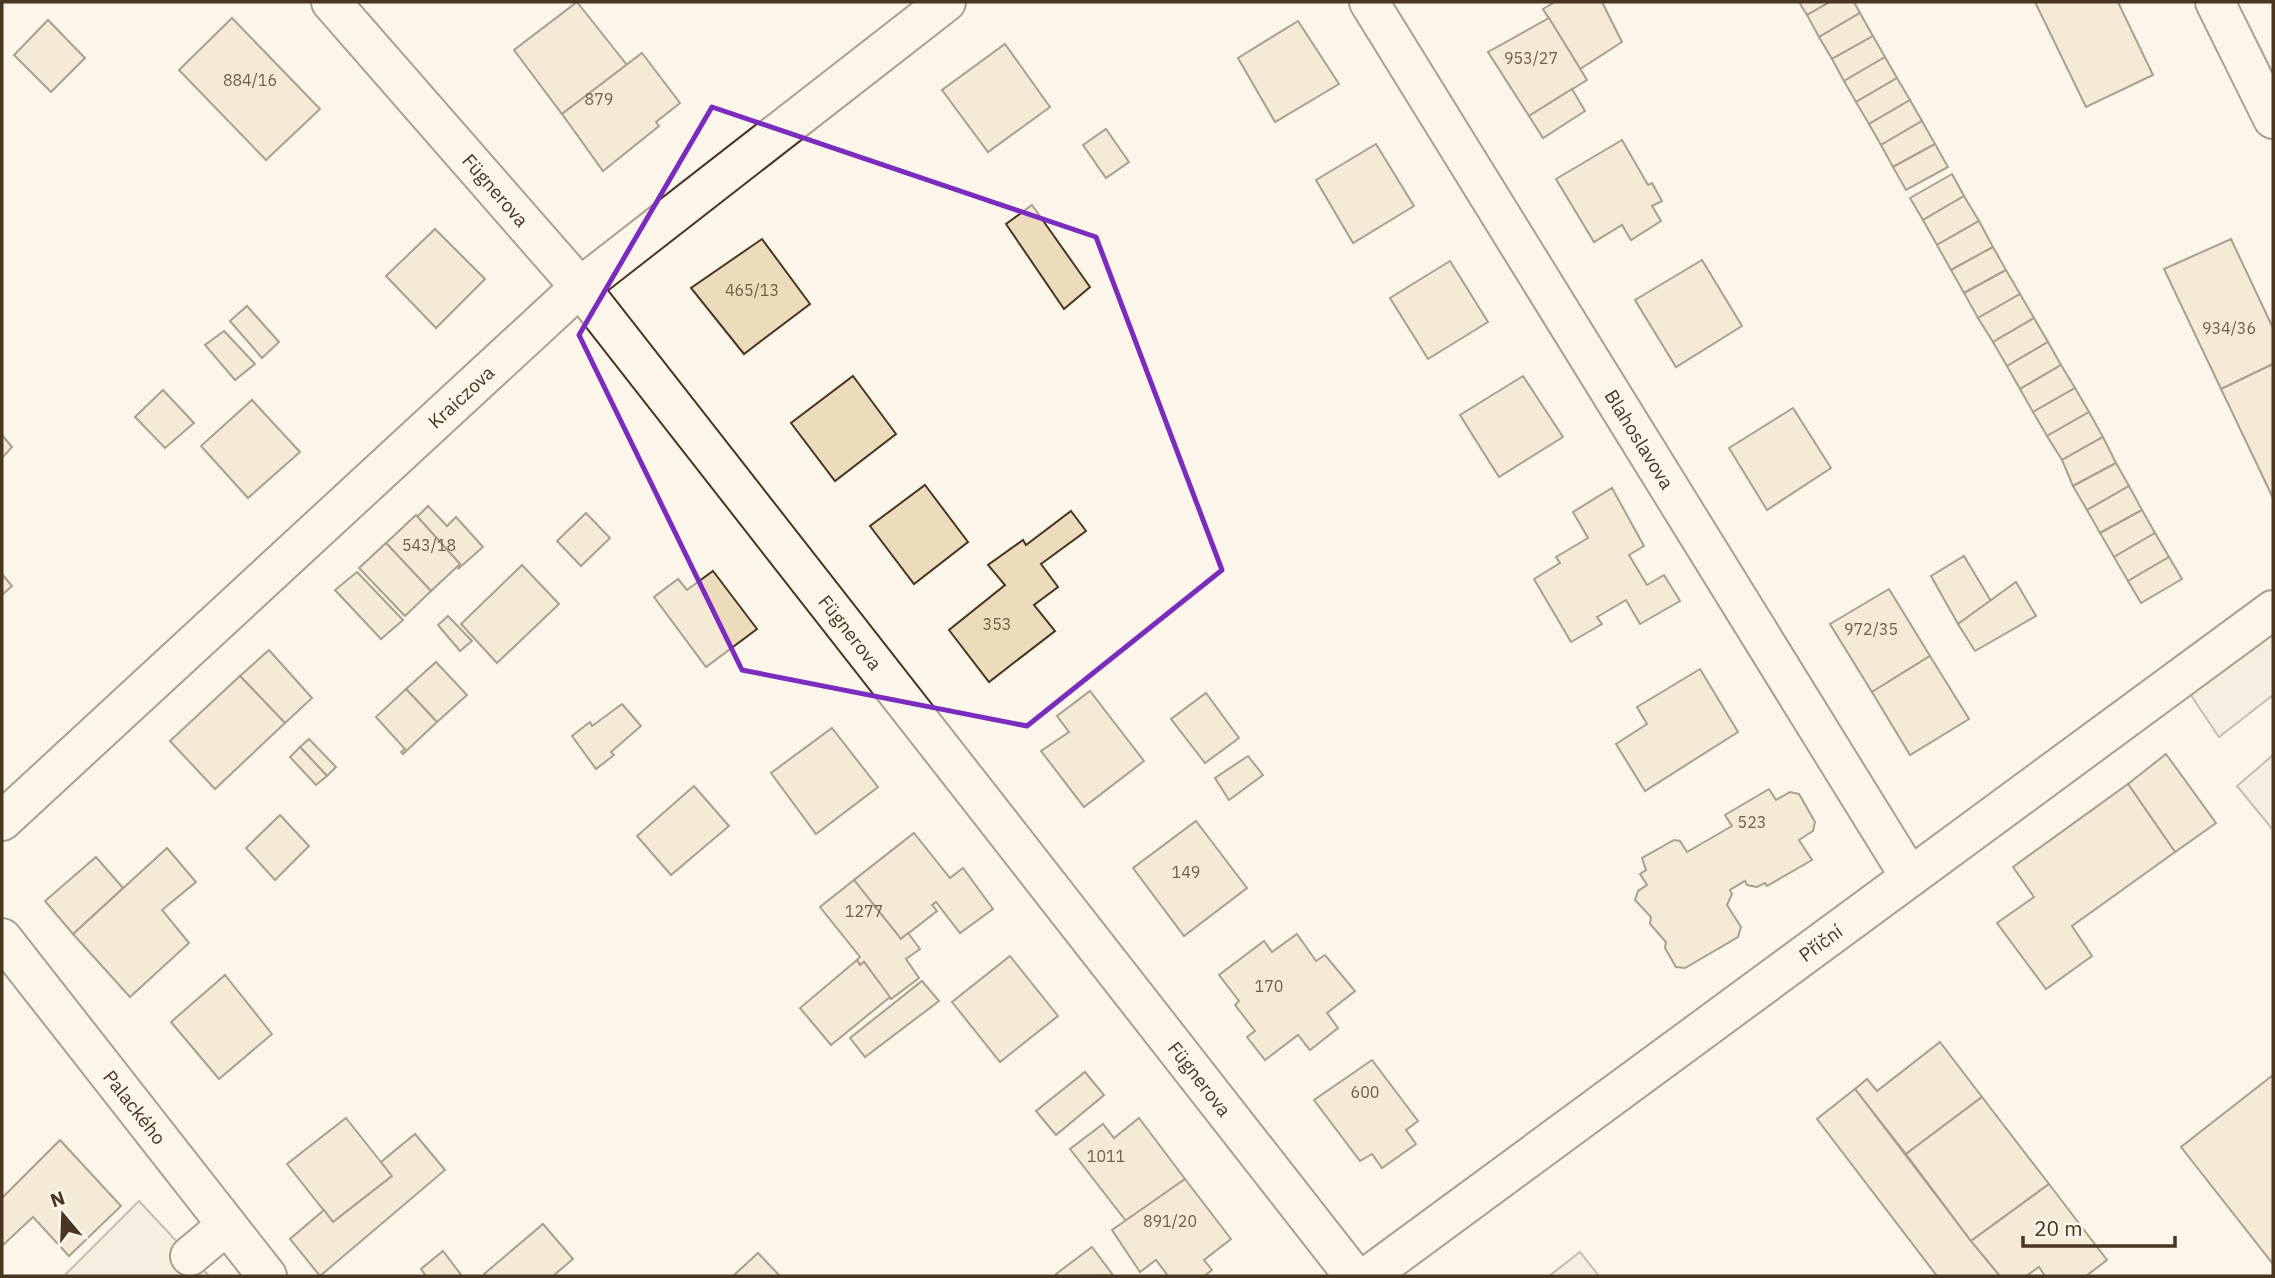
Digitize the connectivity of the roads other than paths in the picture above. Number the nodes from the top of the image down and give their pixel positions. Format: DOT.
graph roads {
  1 [pos="331,2"];
  2 [pos="946,2"];
  3 [pos="1369,2"];
  4 [pos="2216,2"];
  5 [pos="2273,119"];
  6 [pos="580,287"];
  7 [pos="2273,610"];
  8 [pos="2,821"];
  9 [pos="1910,877"];
  10 [pos="2,938"];
  11 [pos="227,1225"];
  12 [pos="190,1256"];
  13 [pos="267,1276"];
  14 [pos="1354,1276"];
  15 [pos="1368,1276"];
  1 -- 6 [label="street, Fügnerova"];
  2 -- 6 [label="street, Kraiczova"];
  3 -- 9 [label="street, Blahoslavova"];
  4 -- 5 [label="street"];
  6 -- 8 [label="street, Kraiczova"];
  6 -- 14 [label="street, Fügnerova"];
  7 -- 9 [label="street, Příční"];
  9 -- 15 [label="street, Příční"];
  10 -- 11 [label="street, Palackého"];
  11 -- 12 [label="street"];
  11 -- 13 [label="street, Palackého"];
}
